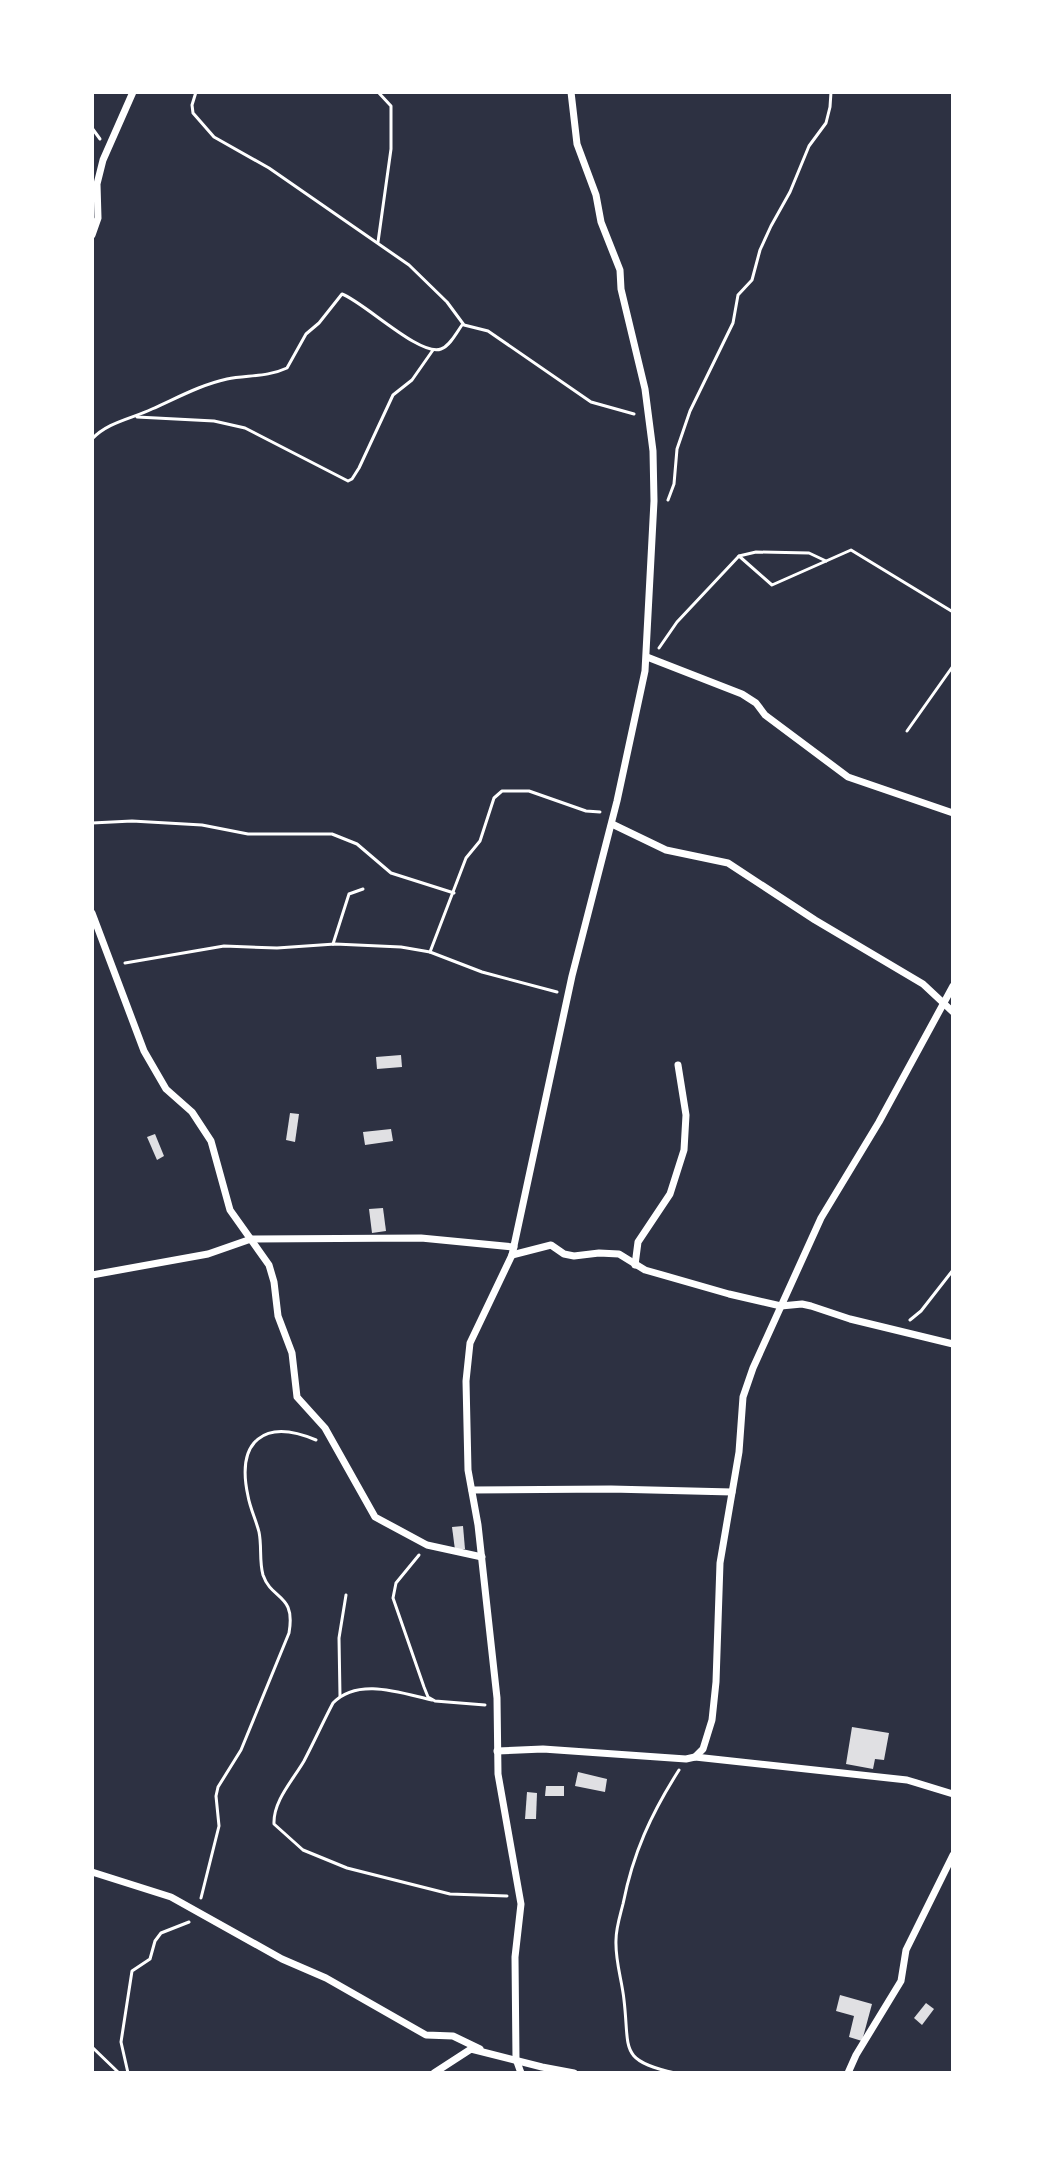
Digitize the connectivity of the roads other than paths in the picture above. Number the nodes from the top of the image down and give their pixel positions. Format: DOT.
graph roads {
  1 [pos="133,92"];
  2 [pos="571,92"];
  3 [pos="92,235"];
  4 [pos="649,658"];
  5 [pos="953,813"];
  6 [pos="612,824"];
  7 [pos="92,913"];
  8 [pos="953,986"];
  9 [pos="945,1004"];
  10 [pos="953,1012"];
  11 [pos="678,1065"];
  12 [pos="251,1239"];
  13 [pos="513,1251"];
  14 [pos="635,1265"];
  15 [pos="92,1275"];
  16 [pos="781,1306"];
  17 [pos="953,1344"];
  18 [pos="472,1490"];
  19 [pos="732,1492"];
  20 [pos="482,1557"];
  21 [pos="497,1751"];
  22 [pos="691,1758"];
  23 [pos="953,1794"];
  24 [pos="953,1855"];
  25 [pos="92,1872"];
  26 [pos="949,1874"];
  27 [pos="480,2049"];
  28 [pos="516,2059"];
  29 [pos="434,2073"];
  30 [pos="521,2073"];
  31 [pos="574,2073"];
  32 [pos="848,2073"];
  1 -- 3 [label="street"];
  2 -- 4 [label="street"];
  4 -- 5 [label="street"];
  4 -- 6 [label="street"];
  6 -- 9 [label="street"];
  6 -- 13 [label="street"];
  7 -- 12 [label="street"];
  8 -- 9 [label="street"];
  9 -- 10 [label="street"];
  9 -- 16 [label="street"];
  11 -- 14 [label="street"];
  12 -- 13 [label="street"];
  12 -- 15 [label="street"];
  12 -- 20 [label="street"];
  13 -- 14 [label="street"];
  13 -- 18 [label="street"];
  14 -- 16 [label="street"];
  16 -- 17 [label="street"];
  16 -- 19 [label="street"];
  18 -- 19 [label="street"];
  18 -- 20 [label="street"];
  19 -- 22 [label="street"];
  20 -- 21 [label="street"];
  21 -- 22 [label="street"];
  21 -- 28 [label="street"];
  22 -- 23 [label="street"];
  24 -- 26 [label="street"];
  25 -- 27 [label="street"];
  26 -- 32 [label="street"];
  27 -- 28 [label="street"];
  27 -- 29 [label="street"];
  28 -- 30 [label="street"];
  28 -- 31 [label="street"];
}
